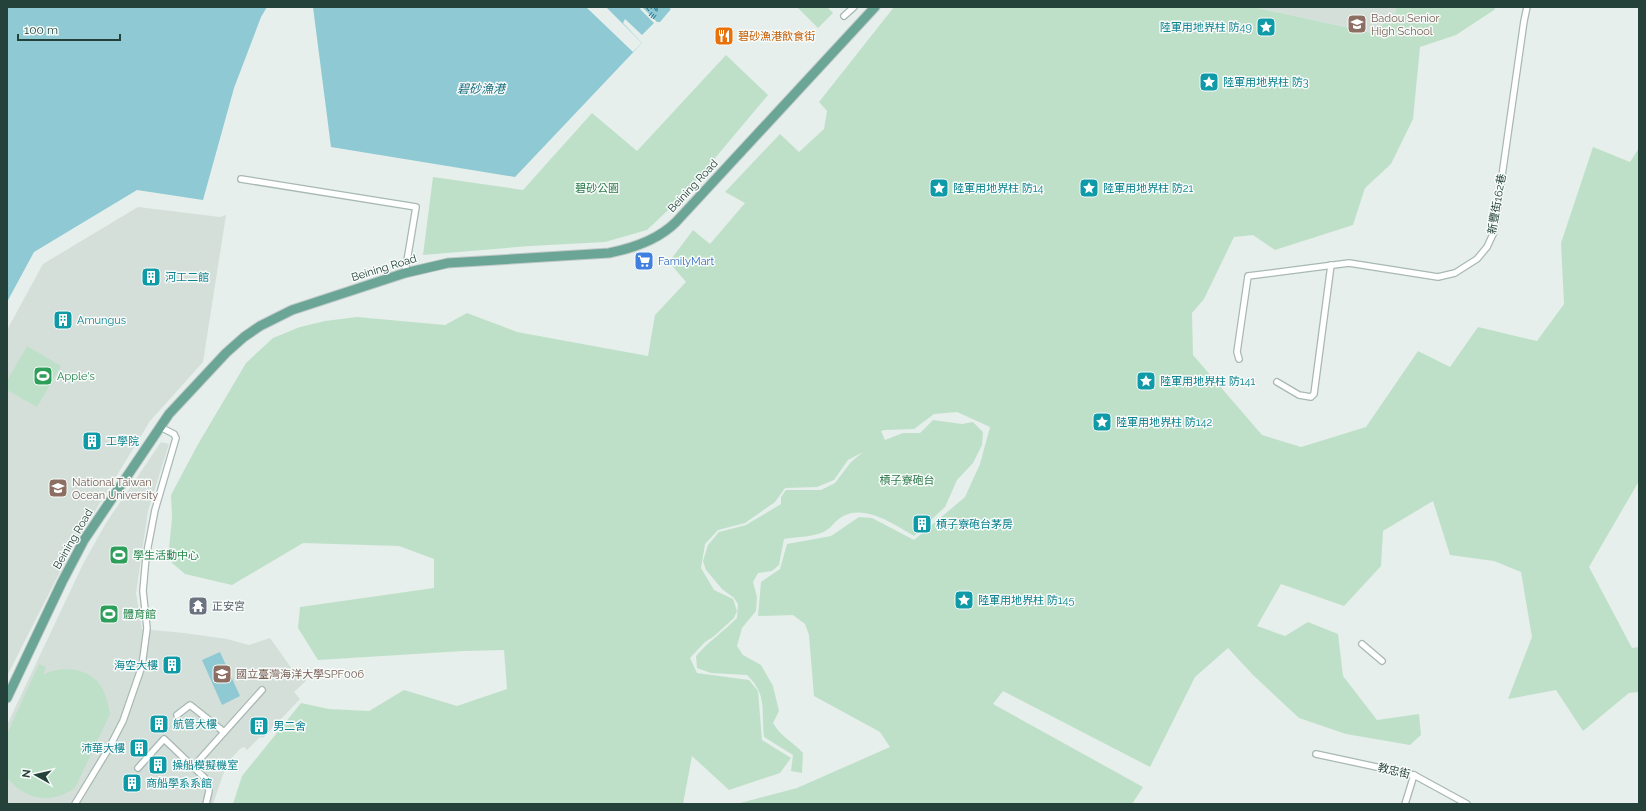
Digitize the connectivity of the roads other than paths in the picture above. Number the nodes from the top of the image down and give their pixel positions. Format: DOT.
graph roads {
  1 [pos="854,7"];
  2 [pos="875,7"];
  3 [pos="1527,7"];
  4 [pos="844,16"];
  5 [pos="241,179"];
  6 [pos="1331,265"];
  7 [pos="405,273"];
  8 [pos="1239,359"];
  9 [pos="1277,382"];
  10 [pos="160,427"];
  11 [pos="1362,644"];
  12 [pos="1382,661"];
  13 [pos="262,690"];
  14 [pos="7,698"];
  15 [pos="178,715"];
  16 [pos="224,732"];
  17 [pos="1316,754"];
  18 [pos="193,767"];
  19 [pos="138,768"];
  20 [pos="1414,775"];
  21 [pos="75,804"];
  22 [pos="206,804"];
  23 [pos="1405,804"];
  24 [pos="1467,804"];
  1 -- 4 [label="street"];
  2 -- 7 [label="main road, Beining Road"];
  3 -- 6 [label="street, 新豐街162巷"];
  5 -- 7 [label="street"];
  6 -- 8 [label="street, 新豐街162巷"];
  6 -- 9 [label="street"];
  7 -- 10 [label="main road, Beining Road"];
  10 -- 14 [label="main road, Beining Road"];
  10 -- 21 [label="street"];
  11 -- 12 [label="street"];
  13 -- 16 [label="street"];
  15 -- 16 [label="street"];
  16 -- 18 [label="street"];
  17 -- 20 [label="street, 教忠街"];
  18 -- 19 [label="street"];
  18 -- 22 [label="street"];
  20 -- 23 [label="street"];
  20 -- 24 [label="street, 教忠街"];
}
